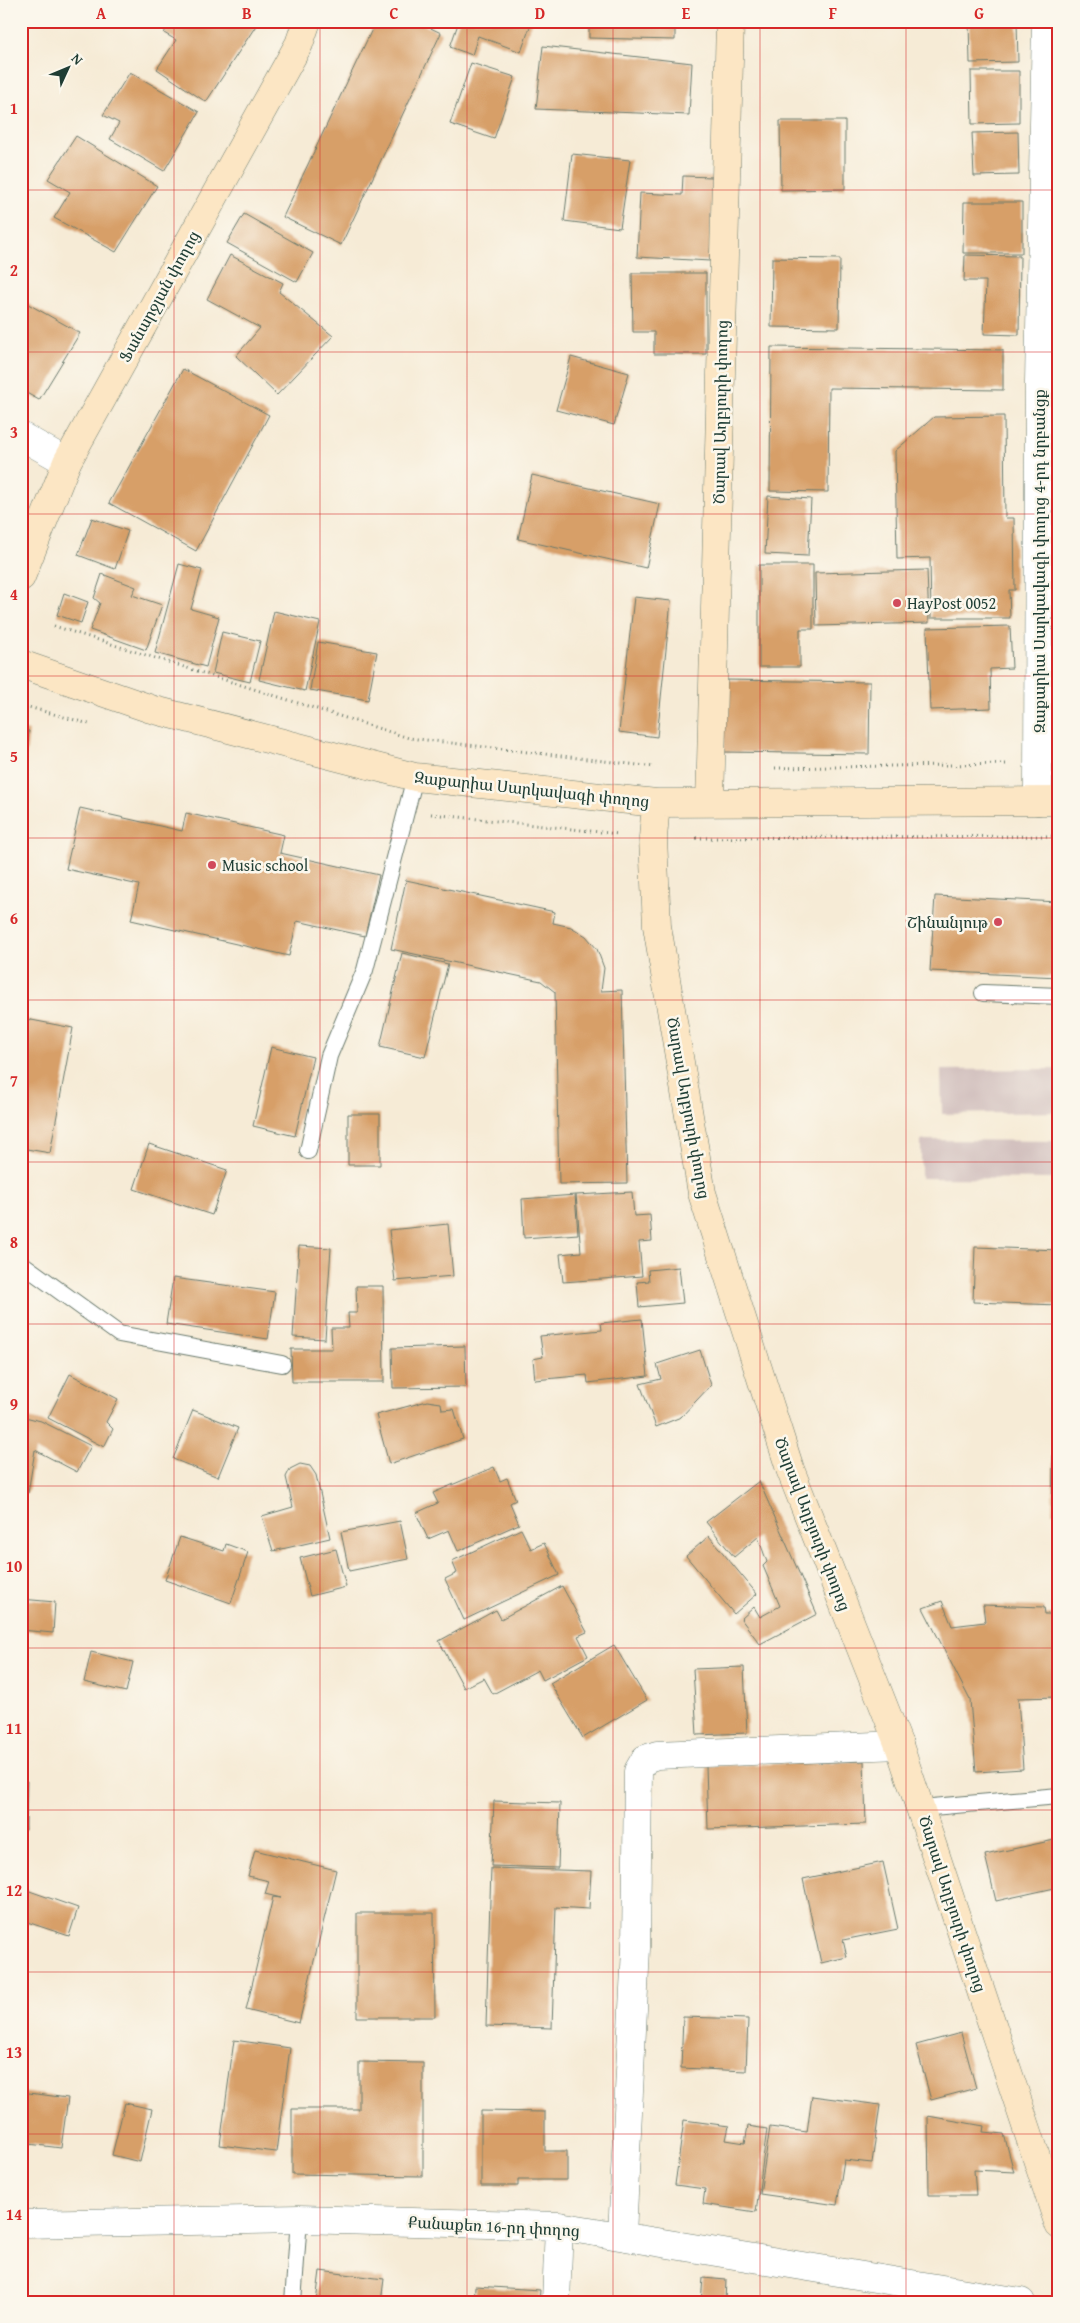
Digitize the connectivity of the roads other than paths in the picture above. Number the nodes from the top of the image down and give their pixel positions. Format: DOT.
graph roads {
  1 [pos="307,21"];
  2 [pos="730,21"];
  3 [pos="1046,21"];
  4 [pos="1049,382"];
  5 [pos="21,436"];
  6 [pos="67,462"];
  7 [pos="21,577"];
  8 [pos="21,664"];
  9 [pos="415,777"];
  10 [pos="1049,801"];
  11 [pos="656,803"];
  12 [pos="710,803"];
  13 [pos="983,993"];
  14 [pos="1059,996"];
  15 [pos="308,1151"];
  16 [pos="21,1263"];
  17 [pos="282,1364"];
  18 [pos="899,1745"];
  19 [pos="1059,1796"];
  20 [pos="921,1808"];
  21 [pos="299,2219"];
  22 [pos="21,2224"];
  23 [pos="1059,2225"];
  24 [pos="559,2226"];
  25 [pos="622,2235"];
  26 [pos="293,2302"];
  27 [pos="556,2302"];
  28 [pos="1021,2302"];
  1 -- 6 [label="main road, Ֆանարջյան փողոց"];
  2 -- 12 [label="main road, Ծարավ Աղբյուրի փողոց"];
  3 -- 4 [label="street, Զաքարիա Սարկավագի փողոց 4-րդ նրբանցք"];
  4 -- 10 [label="street, Զաքարիա Սարկավագի փողոց 4-րդ նրբանցք"];
  5 -- 6 [label="street"];
  6 -- 7 [label="main road, Ֆանարջյան փողոց"];
  8 -- 9 [label="main road, Զաքարիա Սարկավագի փողոց"];
  9 -- 11 [label="main road, Զաքարիա Սարկավագի փողոց"];
  9 -- 15 [label="lane"];
  10 -- 12 [label="main road, Զաքարիա Սարկավագի փողոց"];
  11 -- 12 [label="main road, Զաքարիա Սարկավագի փողոց"];
  11 -- 18 [label="main road, Ծարավ Աղբյուրի փողոց"];
  13 -- 14 [label="lane"];
  16 -- 17 [label="lane"];
  18 -- 20 [label="main road, Ծարավ Աղբյուրի փողոց"];
  18 -- 25 [label="street"];
  19 -- 20 [label="lane"];
  20 -- 23 [label="main road, Ծարավ Աղբյուրի փողոց"];
  21 -- 22 [label="street, Քանաքեռ 16-րդ փողոց"];
  21 -- 24 [label="street, Քանաքեռ 16-րդ փողոց"];
  21 -- 26 [label="lane"];
  24 -- 25 [label="street, Քանաքեռ 16-րդ փողոց"];
  24 -- 27 [label="street"];
  25 -- 28 [label="street, Քանաքեռ 16-րդ փողոց"];
}
